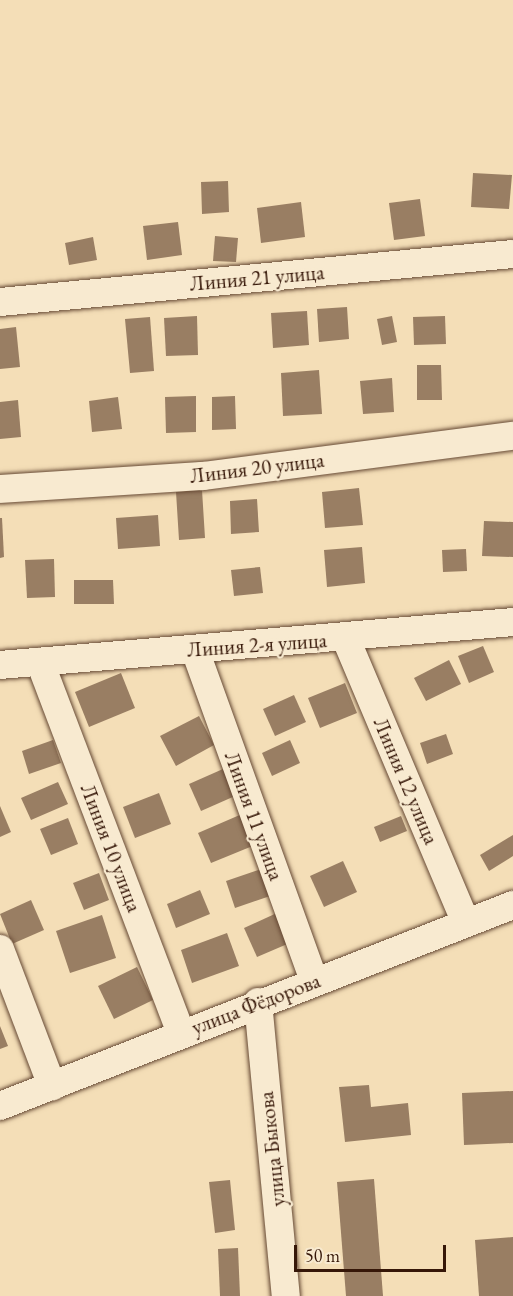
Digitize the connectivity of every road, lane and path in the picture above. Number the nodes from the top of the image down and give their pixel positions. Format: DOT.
graph roads {
  1 [pos="513,254"];
  2 [pos="0,302"];
  3 [pos="513,436"];
  4 [pos="0,489"];
  5 [pos="513,622"];
  6 [pos="346,639"];
  7 [pos="195,650"];
  8 [pos="40,662"];
  9 [pos="0,665"];
  10 [pos="513,905"];
  11 [pos="466,923"];
  12 [pos="0,949"];
  13 [pos="314,981"];
  14 [pos="258,1002"];
  15 [pos="181,1033"];
  16 [pos="51,1086"];
  17 [pos="0,1106"];
  18 [pos="286,1296"];
  1 -- 2 [label="street, Линия 21 улица"];
  3 -- 4 [label="street, Линия 20 улица"];
  5 -- 6 [label="street, Линия 2-я улица"];
  6 -- 7 [label="street, Линия 2-я улица"];
  6 -- 11 [label="street, Линия 12 улица"];
  7 -- 8 [label="street, Линия 2-я улица"];
  7 -- 13 [label="street, Линия 11 улица"];
  8 -- 9 [label="street, Линия 2-я улица"];
  8 -- 15 [label="street, Линия 10 улица"];
  10 -- 11 [label="street, улица Фёдорова"];
  11 -- 13 [label="street, улица Фёдорова"];
  12 -- 16 [label="street"];
  13 -- 14 [label="street, улица Фёдорова"];
  14 -- 15 [label="street, улица Фёдорова"];
  14 -- 18 [label="street, улица Быкова"];
  15 -- 16 [label="street, улица Фёдорова"];
  16 -- 17 [label="street, улица Фёдорова"];
}
